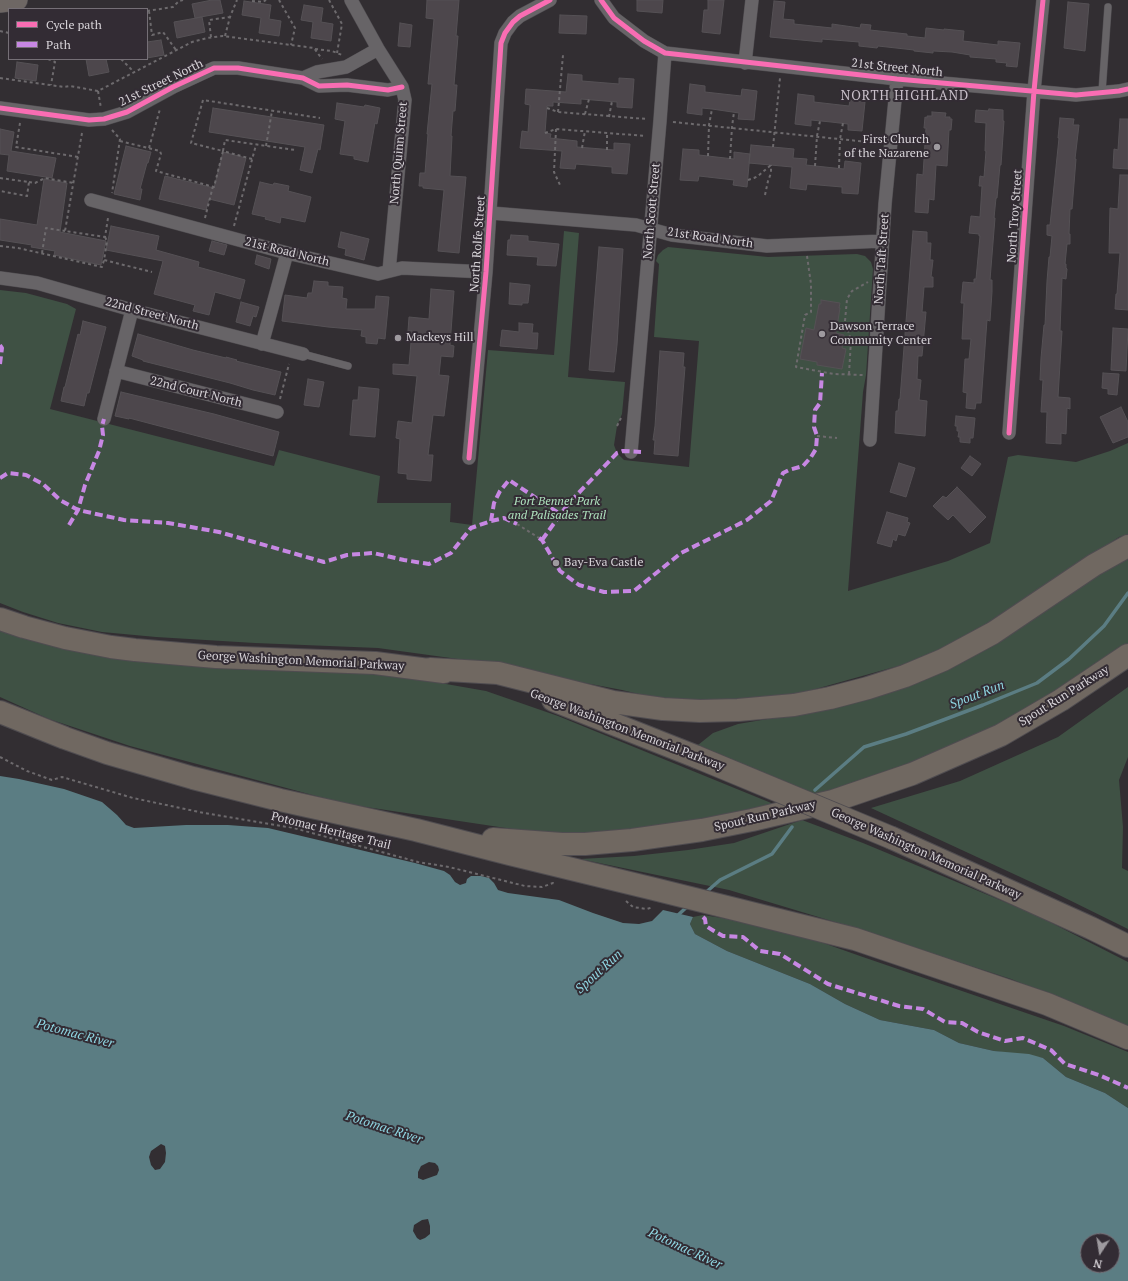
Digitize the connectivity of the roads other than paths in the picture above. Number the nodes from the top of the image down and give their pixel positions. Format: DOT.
graph roads {
  1 [pos="17,0"];
  2 [pos="351,0"];
  3 [pos="550,0"];
  4 [pos="600,0"];
  5 [pos="752,0"];
  6 [pos="1043,0"];
  7 [pos="0,2"];
  8 [pos="1108,7"];
  9 [pos="378,49"];
  10 [pos="664,53"];
  11 [pos="745,63"];
  12 [pos="303,78"];
  13 [pos="897,79"];
  14 [pos="402,87"];
  15 [pos="1128,89"];
  16 [pos="1034,91"];
  17 [pos="1102,92"];
  18 [pos="0,108"];
  19 [pos="91,200"];
  20 [pos="491,213"];
  21 [pos="650,228"];
  22 [pos="883,241"];
  23 [pos="287,253"];
  24 [pos="389,271"];
  25 [pos="486,272"];
  26 [pos="0,278"];
  27 [pos="132,310"];
  28 [pos="262,344"];
  29 [pos="303,354"];
  30 [pos="348,366"];
  31 [pos="116,371"];
  32 [pos="276,412"];
  33 [pos="104,419"];
  34 [pos="1009,433"];
  35 [pos="870,440"];
  36 [pos="631,452"];
  37 [pos="469,458"];
  38 [pos="1128,546"];
  39 [pos="0,619"];
  40 [pos="1128,655"];
  41 [pos="430,669"];
  42 [pos="0,712"];
  43 [pos="416,830"];
  44 [pos="1128,946"];
  45 [pos="1128,1038"];
  1 -- 7 [label="main road"];
  2 -- 9 [label="street, North Quinn Street"];
  3 -- 20 [label="street, North Rolfe Street"];
  4 -- 10 [label="street"];
  5 -- 11 [label="street"];
  6 -- 16 [label="street, North Troy Street"];
  8 -- 17 [label="lane"];
  9 -- 12 [label="street, 21st Street North"];
  9 -- 14 [label="street, North Quinn Street"];
  10 -- 11 [label="street, 21st Street North"];
  10 -- 21 [label="street, North Scott Street"];
  11 -- 13 [label="street, 21st Street North"];
  12 -- 14 [label="street, 21st Street North"];
  12 -- 18 [label="street, 21st Street North"];
  13 -- 16 [label="street, 21st Street North"];
  13 -- 22 [label="street, North Taft Street"];
  14 -- 24 [label="street, North Quinn Street"];
  15 -- 17 [label="street, 21st Street North"];
  16 -- 17 [label="street, 21st Street North"];
  16 -- 34 [label="street, North Troy Street"];
  19 -- 23 [label="street, 21st Road North"];
  20 -- 21 [label="street, 21st Road North"];
  20 -- 25 [label="street, North Rolfe Street"];
  21 -- 22 [label="street, 21st Road North"];
  21 -- 36 [label="street, North Scott Street"];
  22 -- 35 [label="street, North Taft Street"];
  23 -- 24 [label="street, 21st Road North"];
  23 -- 28 [label="street"];
  24 -- 25 [label="street, 21st Road North"];
  25 -- 37 [label="street, North Rolfe Street"];
  26 -- 27 [label="street, 22nd Street North"];
  27 -- 28 [label="street, 22nd Street North"];
  27 -- 31 [label="street"];
  28 -- 29 [label="street, 22nd Street North"];
  29 -- 30 [label="lane"];
  31 -- 32 [label="street, 22nd Court North"];
  31 -- 33 [label="street"];
  38 -- 41 [label="highway"];
  39 -- 41 [label="highway, George Washington Memorial Parkway"];
  40 -- 43 [label="highway, Spout Run Parkway"];
  41 -- 44 [label="highway, George Washington Memorial Parkway, bridge"];
  42 -- 43 [label="highway"];
  43 -- 45 [label="highway"];
}
